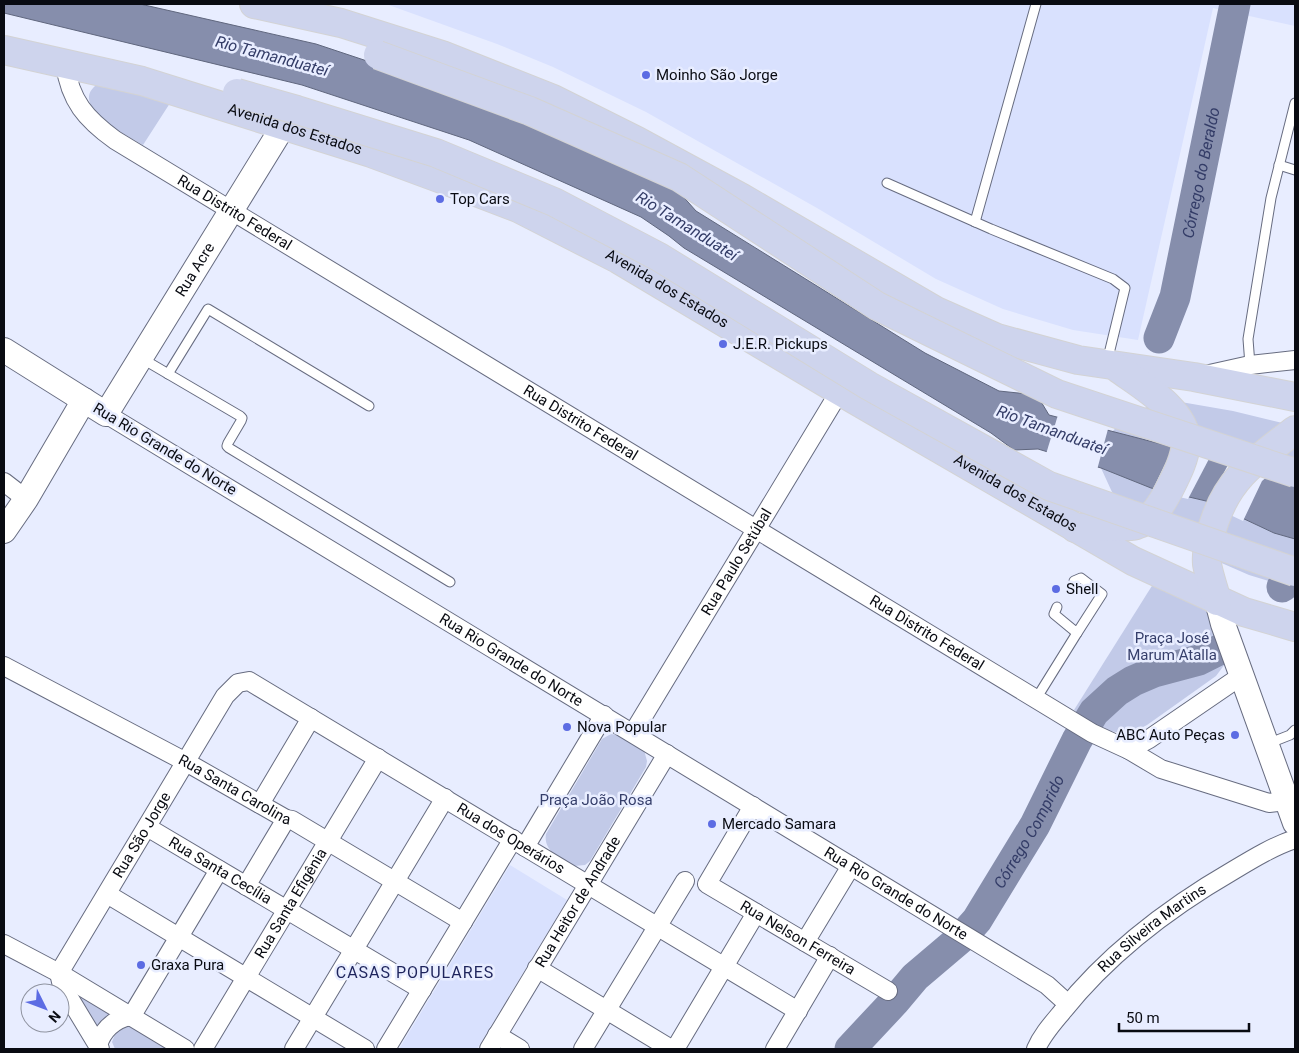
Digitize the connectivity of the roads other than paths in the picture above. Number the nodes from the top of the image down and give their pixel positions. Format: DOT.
graph roads {
  1 [pos="254,4"];
  2 [pos="1036,4"];
  3 [pos="286,12"];
  4 [pos="4,50"];
  5 [pos="65,64"];
  6 [pos="142,81"];
  7 [pos="1295,102"];
  8 [pos="284,126"];
  9 [pos="1279,165"];
  10 [pos="1295,170"];
  11 [pos="887,183"];
  12 [pos="231,210"];
  13 [pos="975,222"];
  14 [pos="4,350"];
  15 [pos="140,358"];
  16 [pos="1295,360"];
  17 [pos="1250,364"];
  18 [pos="1111,366"];
  19 [pos="168,374"];
  20 [pos="1194,377"];
  21 [pos="838,390"];
  22 [pos="1295,397"];
  23 [pos="84,400"];
  24 [pos="369,406"];
  25 [pos="106,414"];
  26 [pos="1294,433"];
  27 [pos="1295,473"];
  28 [pos="4,482"];
  29 [pos="26,499"];
  30 [pos="1075,528"];
  31 [pos="757,530"];
  32 [pos="4,531"];
  33 [pos="1208,565"];
  34 [pos="1295,572"];
  35 [pos="1074,581"];
  36 [pos="450,582"];
  37 [pos="1217,601"];
  38 [pos="1057,607"];
  39 [pos="1288,626"];
  40 [pos="1077,633"];
  41 [pos="4,666"];
  42 [pos="1241,676"];
  43 [pos="225,696"];
  44 [pos="1036,699"];
  45 [pos="604,715"];
  46 [pos="311,718"];
  47 [pos="1295,730"];
  48 [pos="633,733"];
  49 [pos="1267,744"];
  50 [pos="1129,750"];
  51 [pos="667,754"];
  52 [pos="378,758"];
  53 [pos="186,762"];
  54 [pos="445,798"];
  55 [pos="1286,801"];
  56 [pos="260,804"];
  57 [pos="753,806"];
  58 [pos="286,819"];
  59 [pos="1295,823"];
  60 [pos="147,827"];
  61 [pos="1295,839"];
  62 [pos="328,841"];
  63 [pos="519,843"];
  64 [pos="851,866"];
  65 [pos="219,870"];
  66 [pos="395,881"];
  67 [pos="685,881"];
  68 [pos="588,885"];
  69 [pos="246,886"];
  70 [pos="107,894"];
  71 [pos="286,910"];
  72 [pos="756,913"];
  73 [pos="463,922"];
  74 [pos="658,926"];
  75 [pos="179,937"];
  76 [pos="805,942"];
  77 [pos="4,944"];
  78 [pos="354,949"];
  79 [pos="830,956"];
  80 [pos="724,966"];
  81 [pos="537,968"];
  82 [pos="59,973"];
  83 [pos="246,978"];
  84 [pos="422,990"];
  85 [pos="888,991"];
  86 [pos="1068,1004"];
  87 [pos="607,1010"];
  88 [pos="798,1011"];
  89 [pos="130,1016"];
  90 [pos="313,1018"];
  91 [pos="493,1042"];
  92 [pos="1036,1045"];
  93 [pos="99,1047"];
  94 [pos="185,1049"];
  95 [pos="203,1049"];
  96 [pos="294,1049"];
  97 [pos="365,1049"];
  98 [pos="386,1049"];
  99 [pos="520,1049"];
  100 [pos="583,1049"];
  101 [pos="671,1049"];
  102 [pos="675,1049"];
  103 [pos="775,1049"];
  1 -- 3 [label="highway"];
  2 -- 13 [label="lane"];
  3 -- 18 [label="highway"];
  3 -- 27 [label="highway, bridge"];
  4 -- 5 [label="highway, Avenida dos Estados"];
  5 -- 6 [label="highway, Avenida dos Estados"];
  5 -- 12 [label="street, Rua Distrito Federal"];
  6 -- 8 [label="highway, Avenida dos Estados"];
  6 -- 34 [label="highway, Avenida dos Estados, bridge"];
  7 -- 9 [label="lane"];
  8 -- 12 [label="street, Rua Acre"];
  8 -- 21 [label="highway, Avenida dos Estados"];
  9 -- 10 [label="lane"];
  9 -- 17 [label="lane"];
  11 -- 13 [label="lane"];
  12 -- 15 [label="street, Rua Acre"];
  12 -- 31 [label="street, Rua Distrito Federal"];
  13 -- 18 [label="lane"];
  14 -- 23 [label="street, Rua Rio Grande do Norte"];
  15 -- 19 [label="lane"];
  15 -- 25 [label="street, Rua Acre"];
  16 -- 17 [label="street"];
  17 -- 20 [label="street"];
  18 -- 20 [label="highway"];
  18 -- 30 [label="highway"];
  19 -- 24 [label="lane"];
  19 -- 36 [label="lane"];
  20 -- 22 [label="highway"];
  21 -- 30 [label="highway, Avenida dos Estados"];
  21 -- 31 [label="street, Rua Paulo Setúbal"];
  23 -- 25 [label="street, Rua Rio Grande do Norte"];
  23 -- 29 [label="street"];
  25 -- 45 [label="street, Rua Rio Grande do Norte"];
  26 -- 33 [label="highway"];
  28 -- 29 [label="street"];
  29 -- 32 [label="street"];
  30 -- 37 [label="highway, Avenida dos Estados"];
  31 -- 44 [label="street, Rua Distrito Federal"];
  31 -- 48 [label="street, Rua Paulo Setúbal"];
  33 -- 37 [label="highway"];
  33 -- 39 [label="highway"];
  35 -- 40 [label="lane"];
  37 -- 39 [label="highway, Avenida dos Estados"];
  37 -- 42 [label="street"];
  38 -- 40 [label="lane"];
  40 -- 44 [label="lane"];
  41 -- 53 [label="street, Rua Santa Carolina"];
  42 -- 49 [label="street"];
  42 -- 50 [label="street"];
  43 -- 46 [label="street, Rua dos Operários"];
  43 -- 53 [label="street, Rua São Jorge"];
  44 -- 50 [label="street, Rua Distrito Federal"];
  45 -- 48 [label="street, Rua Rio Grande do Norte"];
  45 -- 63 [label="street"];
  46 -- 52 [label="street, Rua dos Operários"];
  46 -- 56 [label="street"];
  47 -- 49 [label="lane"];
  48 -- 51 [label="street, Rua Rio Grande do Norte"];
  49 -- 55 [label="street"];
  50 -- 55 [label="street, Rua Distrito Federal"];
  51 -- 57 [label="street, Rua Rio Grande do Norte"];
  51 -- 68 [label="street, Rua Heitor de Andrade"];
  52 -- 54 [label="street, Rua dos Operários"];
  52 -- 62 [label="street, Rua Santa Efigênia"];
  53 -- 56 [label="street, Rua Santa Carolina"];
  53 -- 60 [label="street, Rua São Jorge"];
  54 -- 63 [label="street, Rua dos Operários"];
  54 -- 66 [label="street"];
  55 -- 59 [label="street"];
  56 -- 58 [label="street, Rua Santa Carolina"];
  57 -- 64 [label="street, Rua Rio Grande do Norte"];
  57 -- 72 [label="street, Rua Nelson Ferreira"];
  58 -- 62 [label="street, Rua Santa Carolina"];
  58 -- 69 [label="street"];
  60 -- 65 [label="street, Rua Santa Cecília"];
  60 -- 70 [label="street, Rua São Jorge"];
  61 -- 86 [label="street, Rua Silveira Martins"];
  62 -- 66 [label="street, Rua Santa Carolina"];
  62 -- 71 [label="street, Rua Santa Efigênia"];
  63 -- 68 [label="street, Rua dos Operários"];
  63 -- 73 [label="street"];
  64 -- 76 [label="street"];
  64 -- 86 [label="street, Rua Rio Grande do Norte"];
  65 -- 69 [label="street, Rua Santa Cecília"];
  65 -- 75 [label="street"];
  66 -- 73 [label="street, Rua Santa Carolina"];
  66 -- 78 [label="street"];
  67 -- 74 [label="street"];
  68 -- 74 [label="street, Rua dos Operários"];
  68 -- 81 [label="street, Rua Heitor de Andrade"];
  69 -- 71 [label="street, Rua Santa Cecília"];
  70 -- 75 [label="street"];
  70 -- 82 [label="street, Rua São Jorge"];
  71 -- 78 [label="street, Rua Santa Cecília"];
  71 -- 83 [label="street, Rua Santa Efigênia"];
  72 -- 76 [label="street, Rua Nelson Ferreira"];
  72 -- 80 [label="street"];
  73 -- 84 [label="street"];
  74 -- 80 [label="street, Rua dos Operários"];
  74 -- 87 [label="street"];
  75 -- 83 [label="street"];
  75 -- 89 [label="street"];
  76 -- 79 [label="street, Rua Nelson Ferreira"];
  77 -- 82 [label="street"];
  78 -- 84 [label="street, Rua Santa Cecília"];
  78 -- 90 [label="street"];
  79 -- 85 [label="street, Rua Nelson Ferreira"];
  79 -- 88 [label="street"];
  80 -- 88 [label="street, Rua dos Operários"];
  80 -- 102 [label="street"];
  81 -- 87 [label="street"];
  81 -- 91 [label="street, Rua Heitor de Andrade"];
  82 -- 89 [label="street"];
  82 -- 93 [label="street"];
  83 -- 90 [label="street"];
  83 -- 95 [label="street, Rua Santa Efigênia"];
  84 -- 98 [label="street"];
  86 -- 92 [label="street, Rua Silveira Martins"];
  87 -- 100 [label="street"];
  87 -- 101 [label="street"];
  88 -- 103 [label="street"];
  89 -- 93 [label="street"];
  89 -- 94 [label="street"];
  90 -- 96 [label="street"];
  90 -- 97 [label="street"];
  91 -- 99 [label="street"];
}
